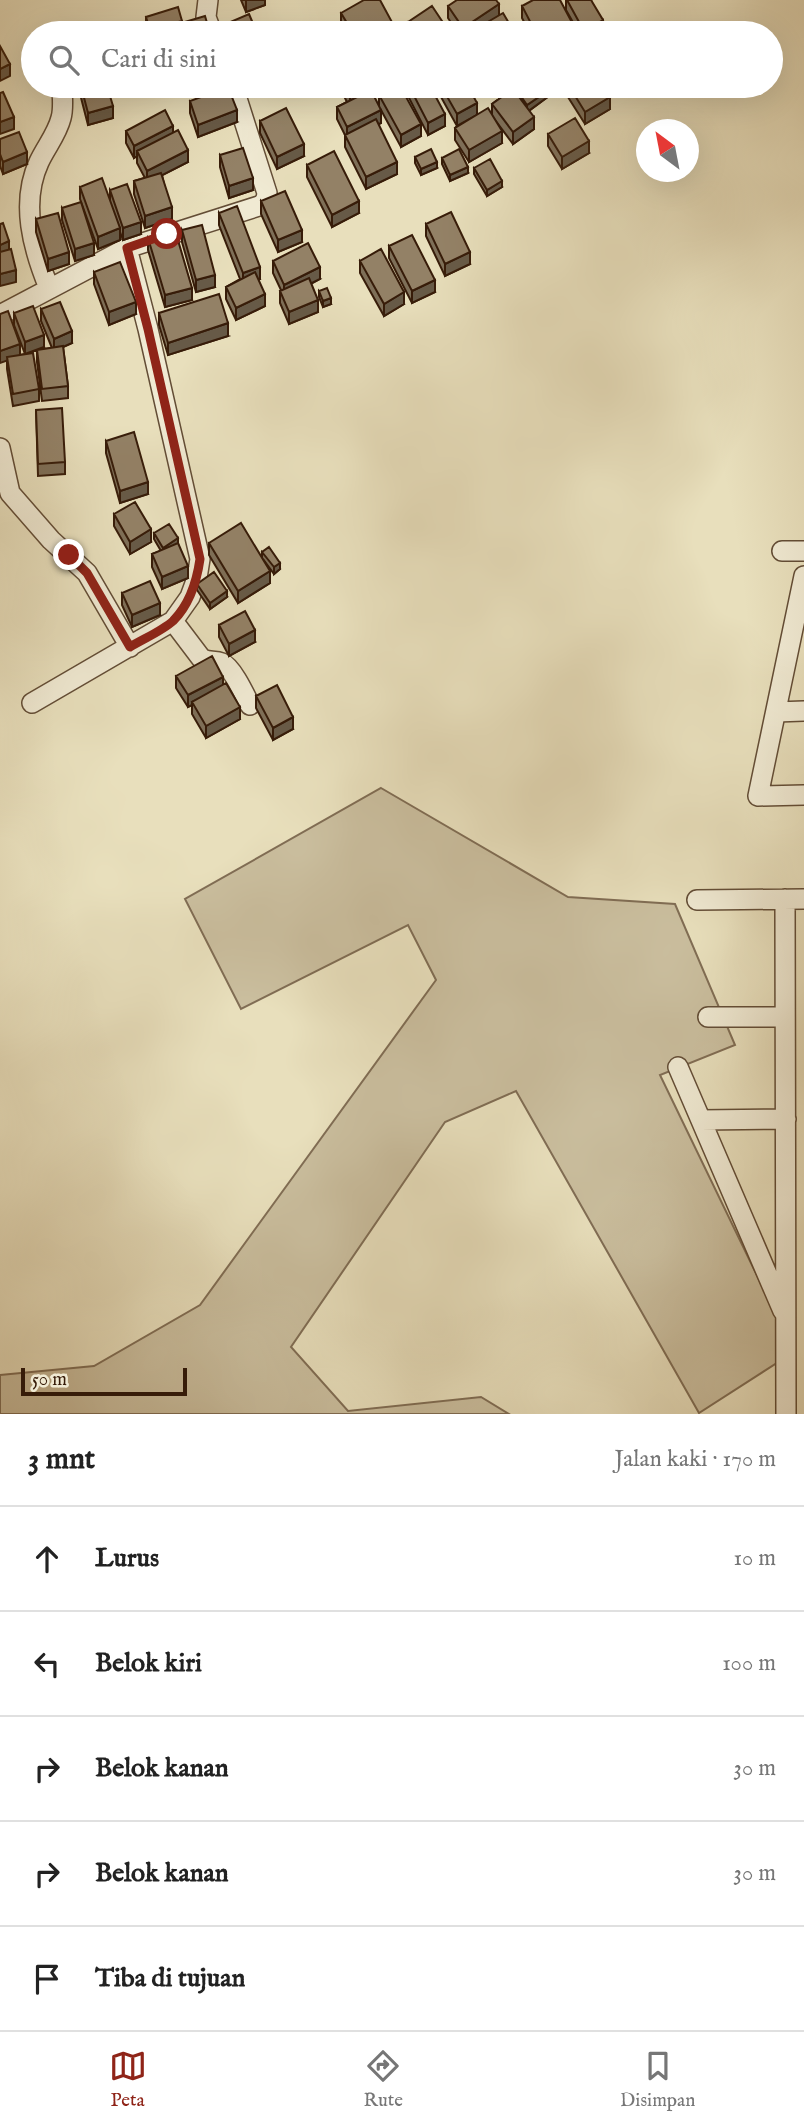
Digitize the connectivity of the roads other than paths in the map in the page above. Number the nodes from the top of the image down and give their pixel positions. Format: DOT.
graph roads {
  1 [pos="208,0"];
  2 [pos="208,21"];
  3 [pos="62,98"];
  4 [pos="237,98"];
  5 [pos="127,248"];
  6 [pos="49,288"];
  7 [pos="0,316"];
  8 [pos="0,448"];
  9 [pos="782,551"];
  10 [pos="804,551"];
  11 [pos="804,576"];
  12 [pos="173,621"];
  13 [pos="798,638"];
  14 [pos="130,647"];
  15 [pos="32,703"];
  16 [pos="250,705"];
  17 [pos="804,711"];
  18 [pos="776,712"];
  19 [pos="804,795"];
  20 [pos="794,899"];
  21 [pos="696,900"];
  22 [pos="708,1017"];
  23 [pos="785,1017"];
  24 [pos="678,1068"];
  25 [pos="786,1119"];
  26 [pos="701,1120"];
  27 [pos="786,1318"];
  28 [pos="786,1414"];
  1 -- 2 [label="street"];
  3 -- 6 [label="street"];
  4 -- 5 [label="street"];
  5 -- 6 [label="street"];
  5 -- 12 [label="street"];
  6 -- 7 [label="street"];
  8 -- 14 [label="street"];
  9 -- 10 [label="street"];
  11 -- 13 [label="street"];
  12 -- 14 [label="street"];
  12 -- 16 [label="street"];
  13 -- 18 [label="street"];
  14 -- 15 [label="street"];
  17 -- 18 [label="street"];
  18 -- 19 [label="street"];
  20 -- 21 [label="street"];
  20 -- 23 [label="street"];
  22 -- 23 [label="street"];
  23 -- 25 [label="street"];
  24 -- 26 [label="street"];
  25 -- 26 [label="street"];
  25 -- 27 [label="street"];
  26 -- 27 [label="street"];
  27 -- 28 [label="street"];
}
